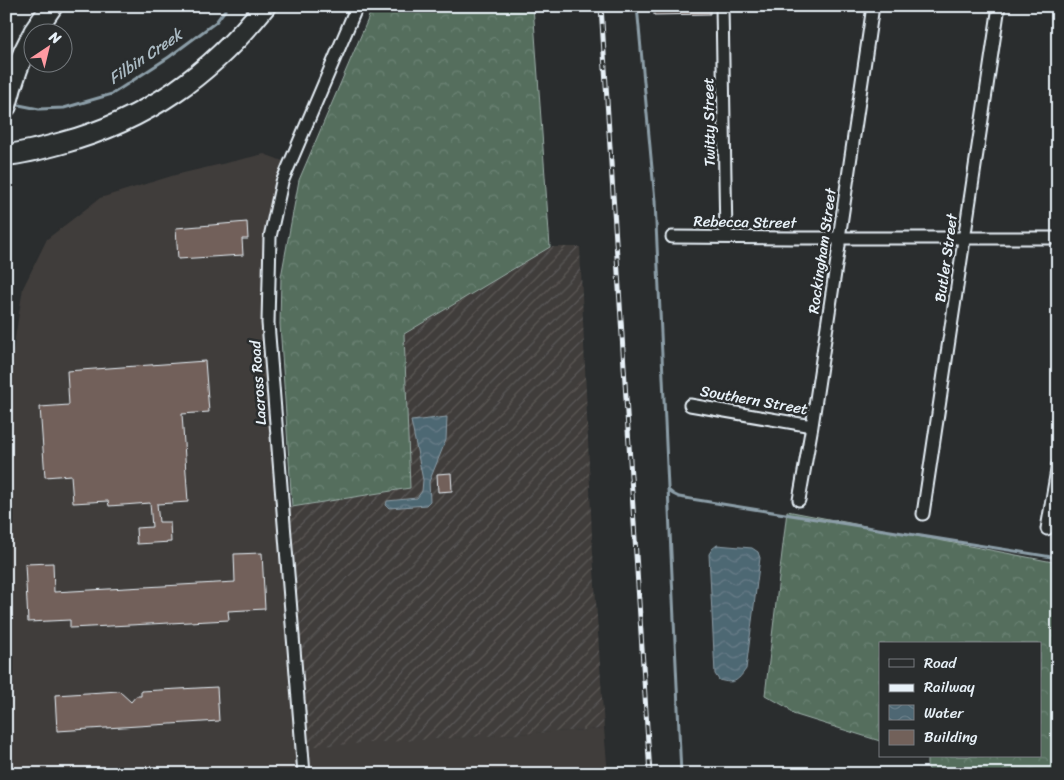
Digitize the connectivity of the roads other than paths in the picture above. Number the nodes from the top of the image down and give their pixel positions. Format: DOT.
graph roads {
  1 [pos="52,6"];
  2 [pos="265,6"];
  3 [pos="357,6"];
  4 [pos="722,6"];
  5 [pos="874,6"];
  6 [pos="999,6"];
  7 [pos="41,22"];
  8 [pos="22,57"];
  9 [pos="6,106"];
  10 [pos="6,155"];
  11 [pos="672,236"];
  12 [pos="726,238"];
  13 [pos="839,238"];
  14 [pos="964,238"];
  15 [pos="1058,238"];
  16 [pos="690,404"];
  17 [pos="812,426"];
  18 [pos="1058,464"];
  19 [pos="799,500"];
  20 [pos="923,514"];
  21 [pos="1047,529"];
  22 [pos="304,774"];
  1 -- 7 [label="highway"];
  2 -- 10 [label="highway"];
  3 -- 22 [label="street, Lacross Road"];
  4 -- 12 [label="street, Twitty Street"];
  5 -- 13 [label="street, Rockingham Street"];
  6 -- 14 [label="street, Butler Street"];
  8 -- 9 [label="highway"];
  11 -- 12 [label="street, Rebecca Street"];
  12 -- 13 [label="street, Rebecca Street"];
  13 -- 14 [label="street, Rebecca Street"];
  13 -- 17 [label="street, Rockingham Street"];
  14 -- 15 [label="street, Rebecca Street"];
  14 -- 20 [label="street, Butler Street"];
  16 -- 17 [label="street, Southern Street"];
  17 -- 19 [label="street, Rockingham Street"];
  18 -- 21 [label="street"];
}
